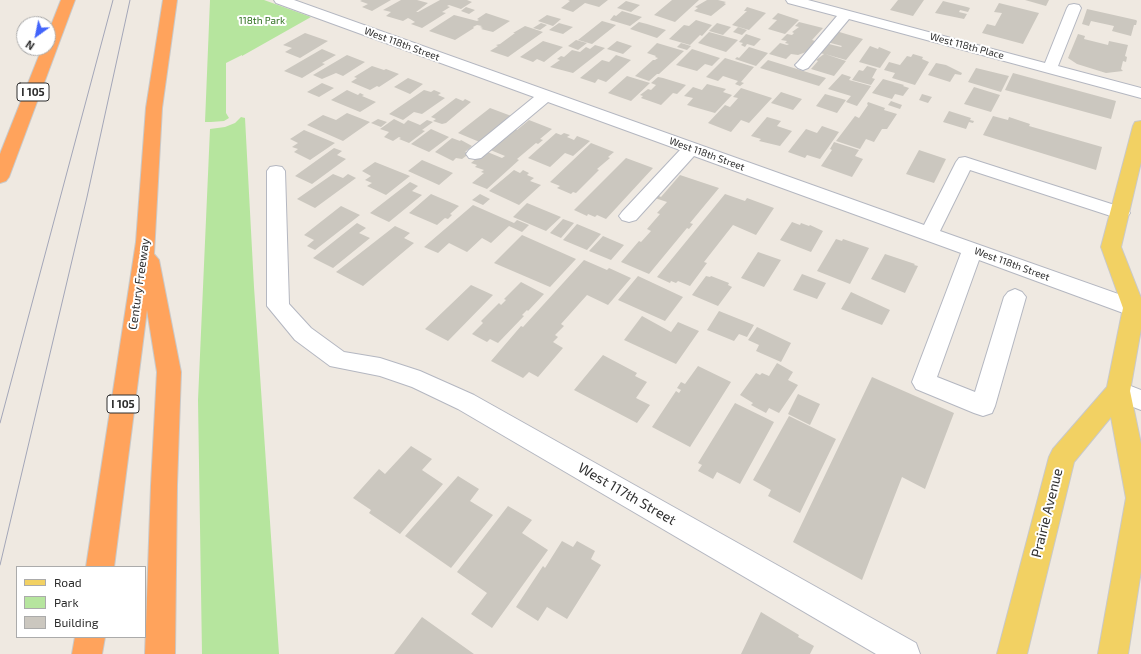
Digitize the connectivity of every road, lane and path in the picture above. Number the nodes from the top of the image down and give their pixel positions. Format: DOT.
graph roads {
  1 [pos="68,0"];
  2 [pos="170,0"];
  3 [pos="281,0"];
  4 [pos="793,0"];
  5 [pos="1074,8"];
  6 [pos="846,14"];
  7 [pos="803,65"];
  8 [pos="1050,68"];
  9 [pos="1141,92"];
  10 [pos="545,96"];
  11 [pos="1141,126"];
  12 [pos="691,149"];
  13 [pos="475,154"];
  14 [pos="276,171"];
  15 [pos="0,177"];
  16 [pos="1120,213"];
  17 [pos="629,216"];
  18 [pos="929,234"];
  19 [pos="146,242"];
  20 [pos="972,250"];
  21 [pos="1015,297"];
  22 [pos="1137,304"];
  23 [pos="1130,396"];
  24 [pos="100,566"];
  25 [pos="90,638"];
  26 [pos="87,654"];
  27 [pos="160,654"];
  28 [pos="905,654"];
  29 [pos="1012,654"];
  30 [pos="1113,654"];
  1 -- 15 [label="highway, I 105"];
  2 -- 19 [label="highway, Century Freeway / I 105"];
  3 -- 10 [label="street, West 118th Street"];
  4 -- 6 [label="street, West 118th Place"];
  5 -- 8 [label="street"];
  6 -- 7 [label="street"];
  6 -- 8 [label="street, West 118th Place"];
  8 -- 9 [label="street, West 118th Place"];
  10 -- 12 [label="street, West 118th Street"];
  10 -- 13 [label="street"];
  11 -- 16 [label="main road"];
  12 -- 17 [label="street"];
  12 -- 18 [label="street, West 118th Street"];
  14 -- 28 [label="street, West 117th Street"];
  16 -- 18 [label="street"];
  16 -- 22 [label="main road"];
  18 -- 20 [label="street, West 118th Street"];
  19 -- 24 [label="highway, Century Freeway / I 105"];
  19 -- 27 [label="highway"];
  20 -- 21 [label="street"];
  20 -- 22 [label="street, West 118th Street"];
  22 -- 23 [label="main road, Prairie Avenue"];
  23 -- 29 [label="main road, Prairie Avenue"];
  23 -- 30 [label="main road, Prairie Avenue"];
  25 -- 26 [label="highway"];
}
